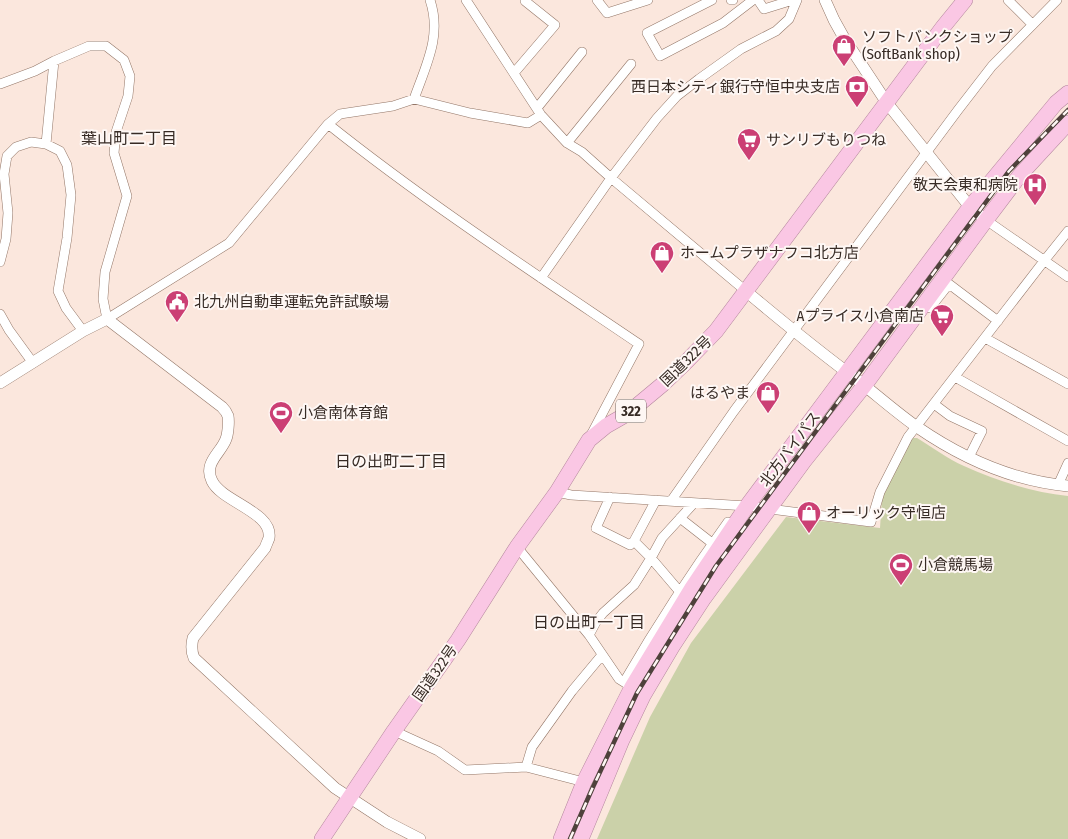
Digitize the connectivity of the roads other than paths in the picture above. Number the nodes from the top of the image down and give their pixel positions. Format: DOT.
graph roads {
  1 [pos="430,0"];
  2 [pos="466,0"];
  3 [pos="597,0"];
  4 [pos="648,0"];
  5 [pos="712,0"];
  6 [pos="753,0"];
  7 [pos="758,0"];
  8 [pos="792,0"];
  9 [pos="797,0"];
  10 [pos="825,0"];
  11 [pos="965,0"];
  12 [pos="1008,0"];
  13 [pos="1057,0"];
  14 [pos="525,1"];
  15 [pos="1032,24"];
  16 [pos="582,52"];
  17 [pos="54,61"];
  18 [pos="631,64"];
  19 [pos="514,73"];
  20 [pos="0,84"];
  21 [pos="1068,93"];
  22 [pos="414,99"];
  23 [pos="887,103"];
  24 [pos="539,111"];
  25 [pos="1068,123"];
  26 [pos="328,124"];
  27 [pos="567,143"];
  28 [pos="46,144"];
  29 [pos="926,153"];
  30 [pos="611,178"];
  31 [pos="970,207"];
  32 [pos="986,220"];
  33 [pos="1068,231"];
  34 [pos="1044,261"];
  35 [pos="0,262"];
  36 [pos="1068,277"];
  37 [pos="541,278"];
  38 [pos="746,292"];
  39 [pos="0,314"];
  40 [pos="107,319"];
  41 [pos="998,321"];
  42 [pos="83,331"];
  43 [pos="794,331"];
  44 [pos="985,338"];
  45 [pos="892,347"];
  46 [pos="33,363"];
  47 [pos="847,373"];
  48 [pos="955,377"];
  49 [pos="0,383"];
  50 [pos="1068,384"];
  51 [pos="864,386"];
  52 [pos="934,404"];
  53 [pos="917,427"];
  54 [pos="589,440"];
  55 [pos="1068,441"];
  56 [pos="969,457"];
  57 [pos="1068,464"];
  58 [pos="1063,486"];
  59 [pos="557,492"];
  60 [pos="610,497"];
  61 [pos="656,500"];
  62 [pos="671,502"];
  63 [pos="694,503"];
  64 [pos="744,506"];
  65 [pos="769,509"];
  66 [pos="680,518"];
  67 [pos="634,541"];
  68 [pos="712,543"];
  69 [pos="517,547"];
  70 [pos="650,558"];
  71 [pos="680,592"];
  72 [pos="589,635"];
  73 [pos="602,654"];
  74 [pos="633,689"];
  75 [pos="394,731"];
  76 [pos="526,767"];
  77 [pos="584,782"];
  78 [pos="350,797"];
  79 [pos="322,839"];
  80 [pos="420,839"];
  81 [pos="561,839"];
  82 [pos="581,839"];
  1 -- 22 [label="street"];
  2 -- 19 [label="street"];
  3 -- 4 [label="street"];
  5 -- 6 [label="street"];
  7 -- 8 [label="street"];
  9 -- 30 [label="street"];
  10 -- 23 [label="street"];
  11 -- 23 [label="highway, 国道322号 / 322"];
  12 -- 15 [label="street"];
  13 -- 15 [label="street"];
  14 -- 19 [label="street"];
  15 -- 29 [label="street"];
  16 -- 24 [label="street"];
  17 -- 20 [label="street"];
  17 -- 28 [label="street"];
  17 -- 40 [label="street"];
  18 -- 27 [label="street"];
  19 -- 24 [label="street"];
  21 -- 31 [label="highway, 北方バイパス"];
  22 -- 24 [label="street"];
  22 -- 26 [label="street"];
  23 -- 29 [label="street"];
  23 -- 38 [label="highway, 国道322号 / 322"];
  24 -- 27 [label="street"];
  25 -- 32 [label="highway, 北方バイパス"];
  26 -- 37 [label="street"];
  26 -- 40 [label="street"];
  27 -- 30 [label="street"];
  28 -- 35 [label="street"];
  28 -- 42 [label="street"];
  29 -- 31 [label="street"];
  29 -- 43 [label="street"];
  30 -- 37 [label="street"];
  30 -- 38 [label="street"];
  31 -- 32 [label="street"];
  31 -- 47 [label="highway, 北方バイパス"];
  32 -- 34 [label="street"];
  32 -- 45 [label="highway, 北方バイパス"];
  33 -- 34 [label="street"];
  34 -- 36 [label="street"];
  34 -- 41 [label="street"];
  37 -- 54 [label="street"];
  38 -- 43 [label="street"];
  38 -- 54 [label="highway, 国道322号 / 322"];
  39 -- 46 [label="street"];
  40 -- 42 [label="street"];
  40 -- 78 [label="street"];
  41 -- 44 [label="street"];
  41 -- 45 [label="street"];
  42 -- 46 [label="street"];
  43 -- 47 [label="street"];
  43 -- 62 [label="street"];
  44 -- 48 [label="street"];
  44 -- 50 [label="street"];
  45 -- 51 [label="highway, 北方バイパス"];
  46 -- 49 [label="street"];
  47 -- 51 [label="street"];
  47 -- 64 [label="highway, 北方バイパス"];
  48 -- 52 [label="street"];
  48 -- 55 [label="street"];
  51 -- 53 [label="street"];
  51 -- 65 [label="highway, 北方バイパス"];
  52 -- 53 [label="street"];
  52 -- 56 [label="street"];
  53 -- 56 [label="street"];
  53 -- 65 [label="street"];
  54 -- 59 [label="highway, 国道322号 / 322"];
  56 -- 58 [label="street"];
  57 -- 58 [label="street"];
  59 -- 60 [label="street"];
  59 -- 69 [label="highway, 国道322号 / 322"];
  60 -- 61 [label="street"];
  60 -- 67 [label="street"];
  61 -- 62 [label="street"];
  61 -- 67 [label="street"];
  62 -- 63 [label="street"];
  63 -- 64 [label="street"];
  63 -- 66 [label="street"];
  64 -- 65 [label="street"];
  64 -- 68 [label="street"];
  64 -- 74 [label="highway, 北方バイパス"];
  65 -- 74 [label="highway, 北方バイパス"];
  66 -- 68 [label="street"];
  66 -- 70 [label="street"];
  67 -- 70 [label="street"];
  68 -- 71 [label="street"];
  69 -- 72 [label="street"];
  69 -- 75 [label="highway, 国道322号 / 322"];
  70 -- 71 [label="street"];
  70 -- 72 [label="street"];
  71 -- 74 [label="street"];
  72 -- 73 [label="street"];
  73 -- 74 [label="street"];
  73 -- 76 [label="street"];
  74 -- 77 [label="highway, 北方バイパス"];
  74 -- 82 [label="highway, 北方バイパス"];
  75 -- 76 [label="street"];
  75 -- 78 [label="highway, 国道322号 / 322"];
  76 -- 77 [label="street"];
  77 -- 81 [label="highway, 北方バイパス"];
  78 -- 79 [label="highway, 国道322号 / 322"];
  78 -- 80 [label="street"];
}
